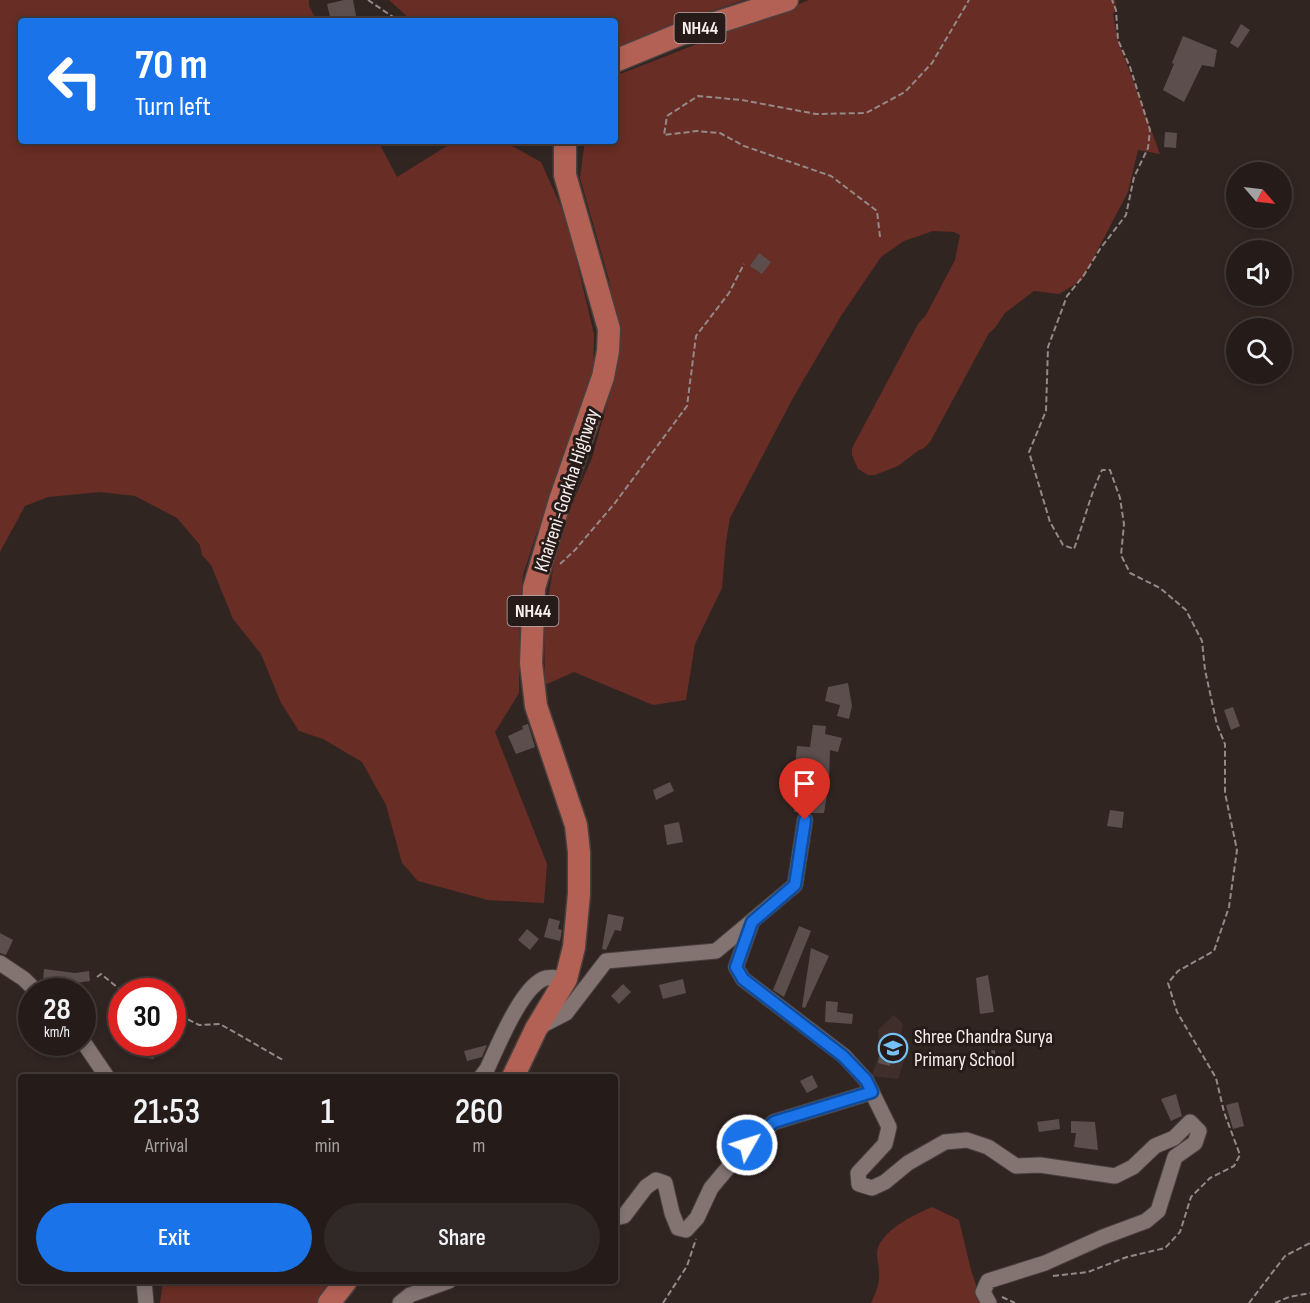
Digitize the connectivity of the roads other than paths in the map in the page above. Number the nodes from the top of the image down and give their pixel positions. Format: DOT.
graph roads {
  1 [pos="787,0"];
  2 [pos="618,60"];
  3 [pos="565,144"];
  4 [pos="805,820"];
  5 [pos="752,922"];
  6 [pos="0,963"];
  7 [pos="22,978"];
  8 [pos="566,979"];
  9 [pos="536,1029"];
  10 [pos="93,1056"];
  11 [pos="105,1074"];
  12 [pos="484,1074"];
  13 [pos="514,1074"];
  14 [pos="872,1092"];
  15 [pos="618,1217"];
  16 [pos="144,1284"];
  17 [pos="344,1284"];
  18 [pos="441,1284"];
  19 [pos="146,1303"];
  20 [pos="330,1303"];
  21 [pos="400,1303"];
  22 [pos="989,1303"];
  1 -- 2 [label="main road, NH44"];
  3 -- 8 [label="main road, Khaireni-Gorkha Highway / NH44"];
  4 -- 5 [label="street"];
  5 -- 9 [label="street"];
  5 -- 14 [label="street"];
  6 -- 7 [label="street"];
  8 -- 9 [label="main road, Khaireni-Gorkha Highway / NH44"];
  8 -- 12 [label="street"];
  9 -- 13 [label="main road, Khaireni-Gorkha Highway / NH44"];
  10 -- 11 [label="street"];
  14 -- 15 [label="street"];
  14 -- 22 [label="street"];
  16 -- 19 [label="street"];
  17 -- 20 [label="main road"];
  18 -- 21 [label="street"];
}
